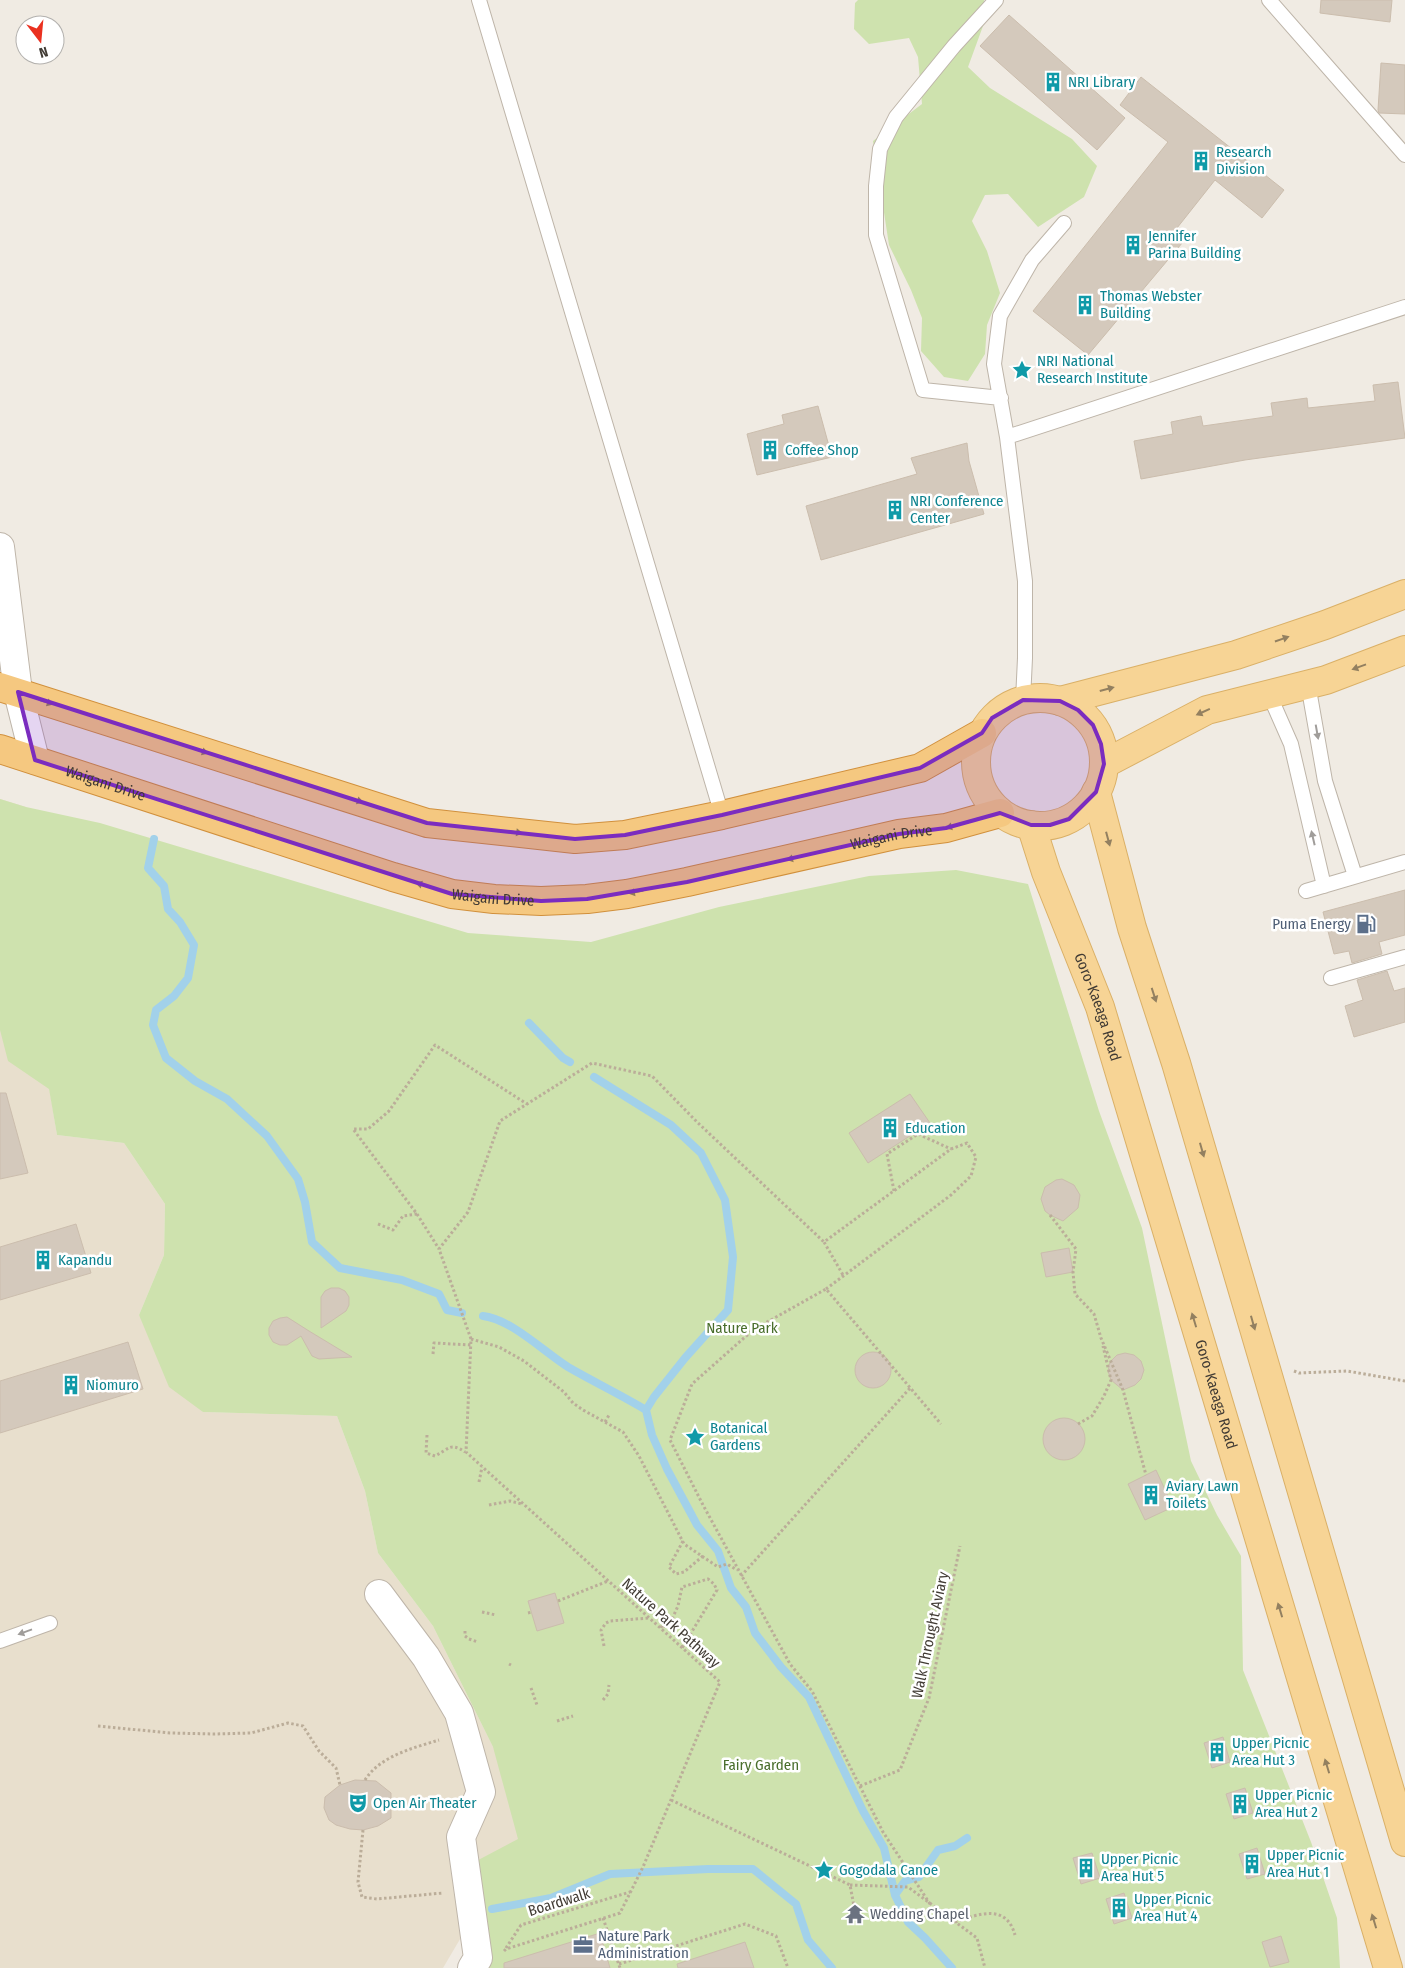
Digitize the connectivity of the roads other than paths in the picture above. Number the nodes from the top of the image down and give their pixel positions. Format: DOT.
graph roads {
  1 [pos="479,0"];
  2 [pos="996,0"];
  3 [pos="1269,0"];
  4 [pos="1405,155"];
  5 [pos="1064,223"];
  6 [pos="1405,307"];
  7 [pos="1001,398"];
  8 [pos="1007,437"];
  9 [pos="0,547"];
  10 [pos="1405,594"];
  11 [pos="1405,650"];
  12 [pos="1308,684"];
  13 [pos="9,690"];
  14 [pos="1269,694"];
  15 [pos="1023,700"];
  16 [pos="1060,701"];
  17 [pos="982,734"];
  18 [pos="0,749"];
  19 [pos="35,760"];
  20 [pos="1104,764"];
  21 [pos="1096,792"];
  22 [pos="1000,813"];
  23 [pos="722,816"];
  24 [pos="1031,825"];
  25 [pos="1405,862"];
  26 [pos="1355,876"];
  27 [pos="1324,886"];
  28 [pos="1306,891"];
  29 [pos="1405,958"];
  30 [pos="1331,978"];
  31 [pos="379,1594"];
  32 [pos="50,1623"];
  33 [pos="0,1641"];
  34 [pos="1405,1842"];
  35 [pos="472,1968"];
  36 [pos="1388,1968"];
  1 -- 23 [label="lane"];
  2 -- 7 [label="lane"];
  3 -- 4 [label="lane"];
  5 -- 7 [label="lane"];
  6 -- 8 [label="lane"];
  7 -- 8 [label="lane"];
  8 -- 15 [label="lane"];
  9 -- 13 [label="street"];
  16 -- 10 [label="main road, one-way"];
  11 -- 12 [label="main road, one-way"];
  12 -- 14 [label="main road"];
  12 -- 26 [label="lane, one-way"];
  13 -- 19 [label="street"];
  13 -- 23 [label="highway, one-way"];
  14 -- 20 [label="main road, one-way"];
  27 -- 14 [label="lane, one-way"];
  15 -- 16 [label="main road"];
  15 -- 17 [label="main road"];
  16 -- 20 [label="main road"];
  17 -- 22 [label="main road"];
  17 -- 23 [label="highway"];
  18 -- 19 [label="highway, Waigani Drive"];
  22 -- 19 [label="highway, Waigani Drive, one-way"];
  20 -- 21 [label="main road"];
  21 -- 24 [label="main road"];
  21 -- 34 [label="main road, one-way"];
  22 -- 24 [label="main road"];
  36 -- 24 [label="main road, Goro-Kaeaga Road, one-way"];
  25 -- 26 [label="lane"];
  26 -- 27 [label="lane"];
  27 -- 28 [label="lane"];
  29 -- 30 [label="lane"];
  31 -- 35 [label="street"];
  32 -- 33 [label="lane, one-way"];
}
